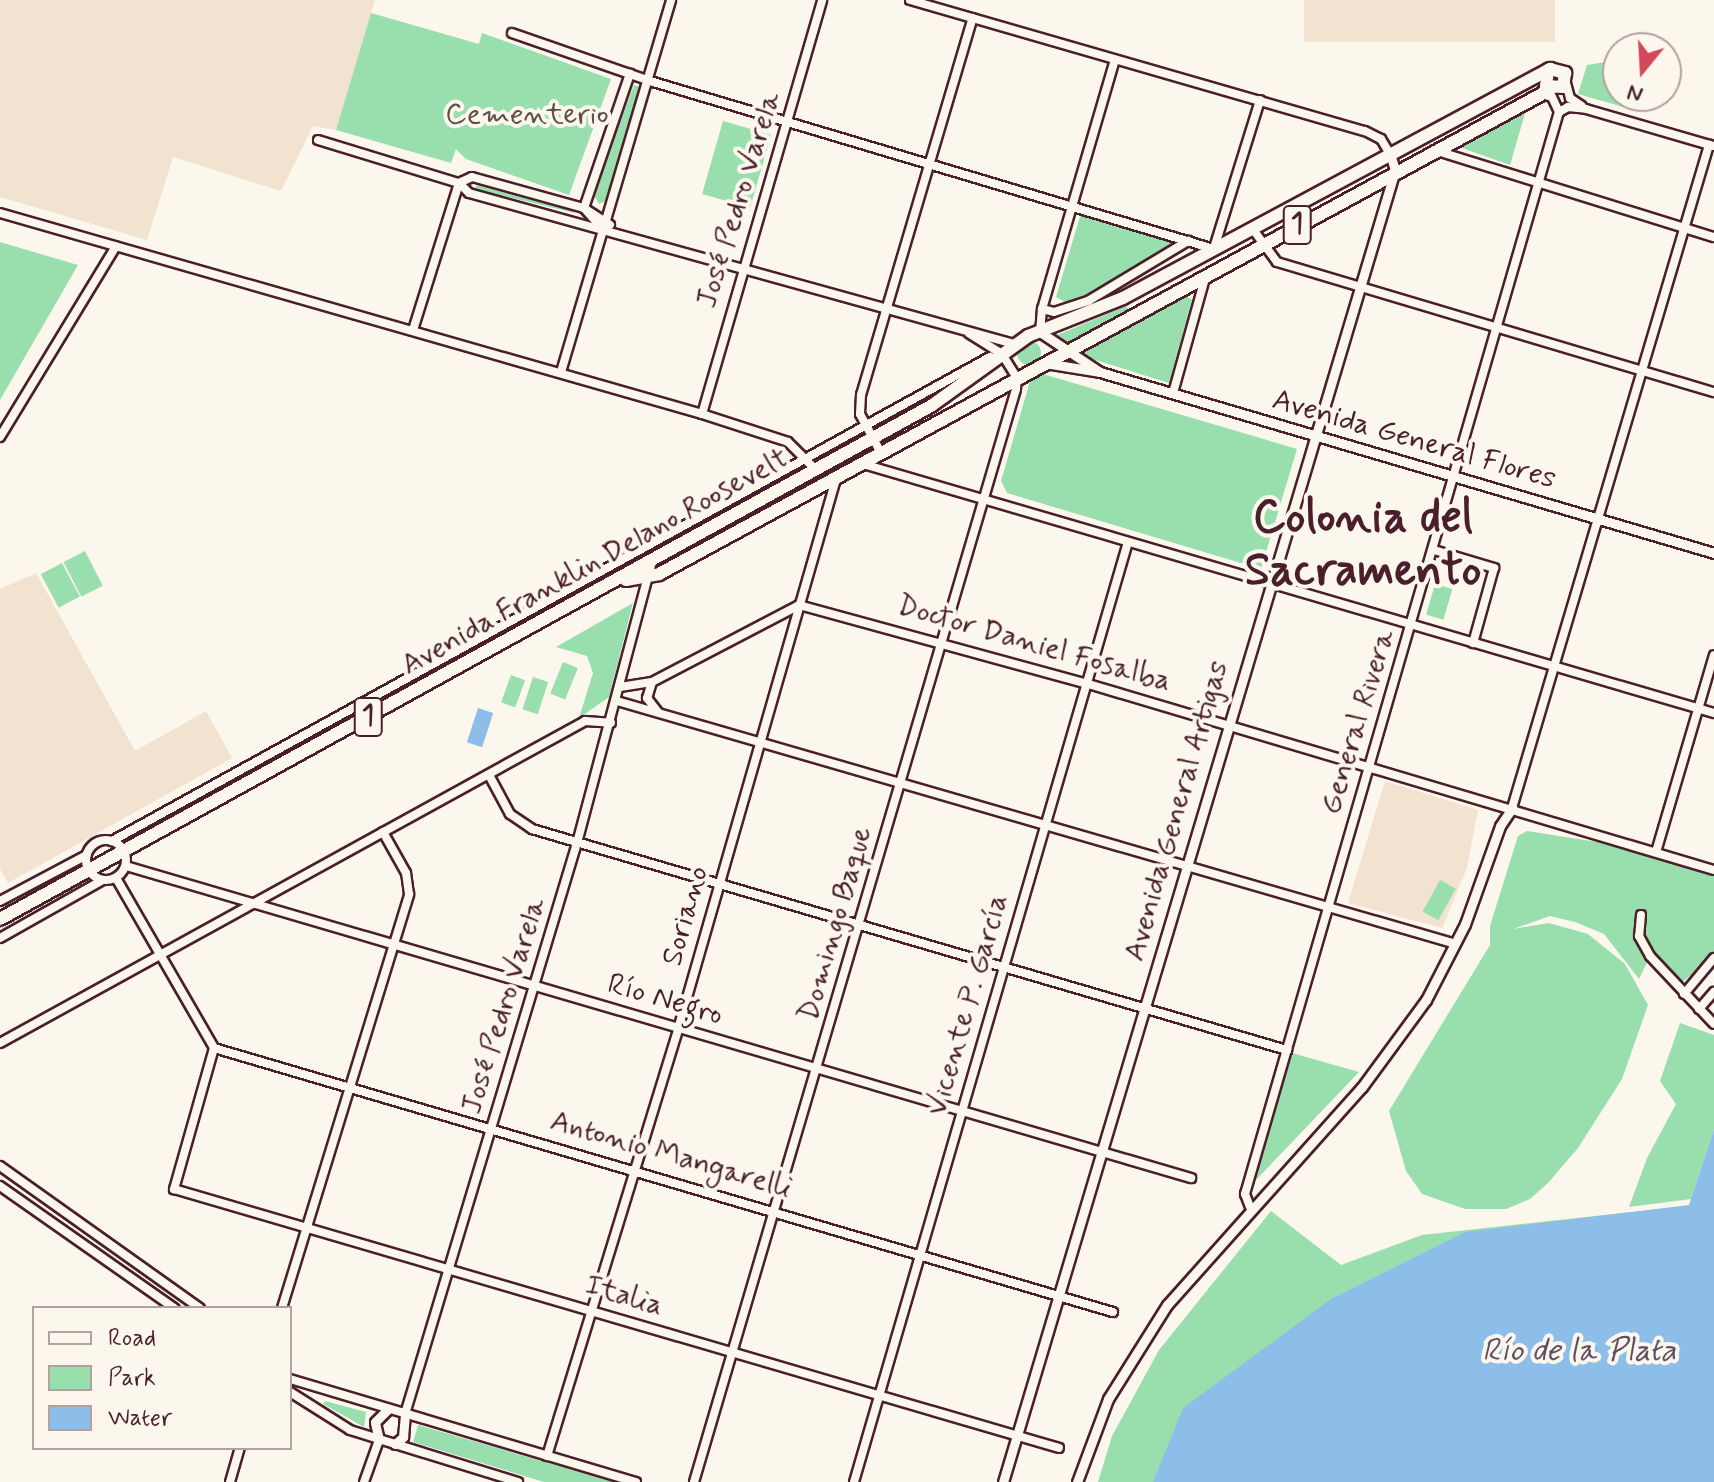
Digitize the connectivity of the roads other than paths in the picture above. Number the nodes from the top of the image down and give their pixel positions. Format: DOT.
graph roads {
  1 [pos="671,0"];
  2 [pos="822,0"];
  3 [pos="910,0"];
  4 [pos="973,18"];
  5 [pos="512,33"];
  6 [pos="1115,60"];
  7 [pos="1548,70"];
  8 [pos="630,74"];
  9 [pos="650,81"];
  10 [pos="1566,82"];
  11 [pos="1546,91"];
  12 [pos="1260,100"];
  13 [pos="1482,104"];
  14 [pos="1586,109"];
  15 [pos="1559,112"];
  16 [pos="1489,119"];
  17 [pos="789,120"];
  18 [pos="318,140"];
  19 [pos="1711,146"];
  20 [pos="1433,150"];
  21 [pos="1390,154"];
  22 [pos="932,161"];
  23 [pos="1395,170"];
  24 [pos="459,183"];
  25 [pos="1541,185"];
  26 [pos="1071,205"];
  27 [pos="584,208"];
  28 [pos="0,213"];
  29 [pos="607,226"];
  30 [pos="1252,228"];
  31 [pos="1684,228"];
  32 [pos="1714,237"];
  33 [pos="1188,241"];
  34 [pos="1262,245"];
  35 [pos="116,246"];
  36 [pos="1214,249"];
  37 [pos="1224,265"];
  38 [pos="743,268"];
  39 [pos="1207,274"];
  40 [pos="1360,286"];
  41 [pos="1042,309"];
  42 [pos="885,310"];
  43 [pos="1500,328"];
  44 [pos="413,330"];
  45 [pos="1040,332"];
  46 [pos="969,333"];
  47 [pos="1014,344"];
  48 [pos="1064,352"];
  49 [pos="1001,353"];
  50 [pos="1045,363"];
  51 [pos="1642,370"];
  52 [pos="561,372"];
  53 [pos="1100,372"];
  54 [pos="1017,378"];
  55 [pos="1714,392"];
  56 [pos="1173,393"];
  57 [pos="702,414"];
  58 [pos="869,432"];
  59 [pos="1314,436"];
  60 [pos="0,437"];
  61 [pos="881,453"];
  62 [pos="807,458"];
  63 [pos="862,464"];
  64 [pos="812,471"];
  65 [pos="1455,477"];
  66 [pos="836,478"];
  67 [pos="817,488"];
  68 [pos="986,501"];
  69 [pos="1598,519"];
  70 [pos="1128,542"];
  71 [pos="646,546"];
  72 [pos="1434,550"];
  73 [pos="1714,553"];
  74 [pos="653,560"];
  75 [pos="654,574"];
  76 [pos="611,583"];
  77 [pos="1270,583"];
  78 [pos="799,605"];
  79 [pos="1412,625"];
  80 [pos="943,642"];
  81 [pos="1473,643"];
  82 [pos="1714,655"];
  83 [pos="1555,666"];
  84 [pos="652,682"];
  85 [pos="1085,683"];
  86 [pos="620,687"];
  87 [pos="617,701"];
  88 [pos="1698,709"];
  89 [pos="659,712"];
  90 [pos="1714,713"];
  91 [pos="611,723"];
  92 [pos="1227,725"];
  93 [pos="761,743"];
  94 [pos="254,762"];
  95 [pos="1371,766"];
  96 [pos="262,775"];
  97 [pos="489,775"];
  98 [pos="901,786"];
  99 [pos="205,789"];
  100 [pos="213,802"];
  101 [pos="1512,808"];
  102 [pos="1045,828"];
  103 [pos="383,832"];
  104 [pos="112,841"];
  105 [pos="577,843"];
  106 [pos="124,851"];
  107 [pos="1656,852"];
  108 [pos="87,855"];
  109 [pos="126,866"];
  110 [pos="1186,868"];
  111 [pos="88,870"];
  112 [pos="1714,870"];
  113 [pos="116,878"];
  114 [pos="103,880"];
  115 [pos="720,885"];
  116 [pos="20,891"];
  117 [pos="0,901"];
  118 [pos="254,903"];
  119 [pos="27,904"];
  120 [pos="1327,908"];
  121 [pos="1641,915"];
  122 [pos="35,918"];
  123 [pos="0,919"];
  124 [pos="860,926"];
  125 [pos="0,938"];
  126 [pos="1456,944"];
  127 [pos="394,945"];
  128 [pos="158,956"];
  129 [pos="1714,958"];
  130 [pos="1004,967"];
  131 [pos="535,986"];
  132 [pos="1714,992"];
  133 [pos="1684,994"];
  134 [pos="1144,1009"];
  135 [pos="1699,1009"];
  136 [pos="1714,1024"];
  137 [pos="678,1029"];
  138 [pos="0,1043"];
  139 [pos="214,1048"];
  140 [pos="1287,1050"];
  141 [pos="818,1069"];
  142 [pos="351,1087"];
  143 [pos="963,1109"];
  144 [pos="493,1128"];
  145 [pos="1102,1150"];
  146 [pos="0,1166"];
  147 [pos="632,1168"];
  148 [pos="1191,1178"];
  149 [pos="0,1186"];
  150 [pos="1250,1207"];
  151 [pos="776,1211"];
  152 [pos="308,1228"];
  153 [pos="920,1255"];
  154 [pos="449,1269"];
  155 [pos="1059,1296"];
  156 [pos="171,1306"];
  157 [pos="197,1306"];
  158 [pos="283,1306"];
  159 [pos="590,1311"];
  160 [pos="1113,1312"];
  161 [pos="732,1354"];
  162 [pos="292,1380"];
  163 [pos="292,1393"];
  164 [pos="880,1394"];
  165 [pos="388,1409"];
  166 [pos="405,1414"];
  167 [pos="1017,1435"];
  168 [pos="379,1440"];
  169 [pos="395,1444"];
  170 [pos="1059,1448"];
  171 [pos="239,1450"];
  172 [pos="547,1456"];
  173 [pos="230,1482"];
  174 [pos="364,1482"];
  175 [pos="518,1482"];
  176 [pos="636,1482"];
  177 [pos="694,1482"];
  178 [pos="854,1482"];
  179 [pos="1003,1482"];
  180 [pos="1077,1482"];
  1 -- 9 [label="street"];
  2 -- 17 [label="street, José Pedro Varela"];
  3 -- 4 [label="street"];
  4 -- 6 [label="street"];
  4 -- 22 [label="street"];
  5 -- 8 [label="street"];
  6 -- 12 [label="street"];
  6 -- 26 [label="street"];
  7 -- 10 [label="main road"];
  7 -- 11 [label="main road"];
  7 -- 13 [label="main road, 1"];
  8 -- 9 [label="street"];
  8 -- 27 [label="street"];
  9 -- 17 [label="street"];
  9 -- 29 [label="street"];
  10 -- 11 [label="main road, 1"];
  10 -- 14 [label="street"];
  11 -- 15 [label="street"];
  11 -- 16 [label="main road, 1"];
  12 -- 21 [label="street"];
  12 -- 36 [label="street"];
  13 -- 16 [label="main road"];
  13 -- 21 [label="main road, 1"];
  14 -- 15 [label="street"];
  14 -- 19 [label="street"];
  15 -- 25 [label="street, General Rivera"];
  16 -- 20 [label="main road, 1"];
  17 -- 22 [label="street"];
  17 -- 38 [label="street, José Pedro Varela"];
  18 -- 24 [label="street"];
  19 -- 31 [label="street"];
  20 -- 23 [label="main road, 1"];
  20 -- 25 [label="street"];
  21 -- 23 [label="street"];
  21 -- 30 [label="main road, 1"];
  22 -- 26 [label="street"];
  22 -- 42 [label="street"];
  23 -- 34 [label="main road, 1"];
  23 -- 40 [label="street, Avenida General Artigas"];
  24 -- 27 [label="street"];
  24 -- 29 [label="street"];
  24 -- 44 [label="street"];
  25 -- 31 [label="street"];
  25 -- 43 [label="street, General Rivera"];
  26 -- 33 [label="street"];
  26 -- 41 [label="street"];
  27 -- 29 [label="street"];
  28 -- 35 [label="street"];
  29 -- 38 [label="street"];
  29 -- 52 [label="street"];
  30 -- 34 [label="street"];
  30 -- 36 [label="main road, 1"];
  31 -- 32 [label="street"];
  31 -- 51 [label="street"];
  33 -- 36 [label="street"];
  33 -- 41 [label="street"];
  34 -- 37 [label="main road, 1"];
  34 -- 40 [label="street"];
  35 -- 44 [label="street"];
  35 -- 60 [label="street"];
  36 -- 37 [label="street"];
  36 -- 45 [label="main road, 1"];
  37 -- 39 [label="main road, 1"];
  38 -- 42 [label="street"];
  38 -- 57 [label="street, José Pedro Varela"];
  39 -- 48 [label="main road, 1"];
  39 -- 56 [label="street"];
  40 -- 43 [label="street"];
  40 -- 59 [label="street, Avenida General Artigas"];
  41 -- 45 [label="street"];
  42 -- 46 [label="street"];
  42 -- 58 [label="street"];
  43 -- 51 [label="street"];
  43 -- 65 [label="street, General Rivera"];
  44 -- 52 [label="street"];
  45 -- 47 [label="main road, Avenida Franklin Delano Roosevelt / 1"];
  45 -- 48 [label="street, Avenida General Flores"];
  46 -- 47 [label="street"];
  46 -- 49 [label="street"];
  47 -- 49 [label="main road, Avenida Franklin Delano Roosevelt / 1"];
  48 -- 50 [label="main road, 1"];
  48 -- 53 [label="street, Avenida General Flores"];
  49 -- 54 [label="street"];
  49 -- 58 [label="main road, Avenida Franklin Delano Roosevelt / 1"];
  50 -- 53 [label="street, Avenida General Flores"];
  50 -- 54 [label="main road, Avenida Franklin Delano Roosevelt / 1"];
  51 -- 55 [label="street"];
  51 -- 69 [label="street"];
  52 -- 57 [label="street"];
  53 -- 56 [label="street, Avenida General Flores"];
  54 -- 61 [label="main road, Avenida Franklin Delano Roosevelt / 1"];
  54 -- 68 [label="street, Domingo Baque"];
  56 -- 59 [label="street, Avenida General Flores"];
  57 -- 62 [label="street"];
  58 -- 61 [label="street"];
  58 -- 62 [label="street"];
  58 -- 64 [label="main road, Avenida Franklin Delano Roosevelt / 1"];
  59 -- 65 [label="street, Avenida General Flores"];
  59 -- 77 [label="street, Avenida General Artigas"];
  61 -- 63 [label="main road, Avenida Franklin Delano Roosevelt / 1"];
  62 -- 64 [label="street"];
  62 -- 71 [label="street"];
  63 -- 66 [label="main road, Avenida Franklin Delano Roosevelt / 1"];
  63 -- 68 [label="street"];
  64 -- 67 [label="street"];
  64 -- 74 [label="main road, Avenida Franklin Delano Roosevelt / 1"];
  65 -- 69 [label="street, Avenida General Flores"];
  65 -- 72 [label="street, General Rivera"];
  66 -- 67 [label="main road, Avenida Franklin Delano Roosevelt / 1"];
  66 -- 78 [label="street, Soriano"];
  67 -- 75 [label="main road, Avenida Franklin Delano Roosevelt / 1"];
  68 -- 70 [label="street"];
  68 -- 80 [label="street, Domingo Baque"];
  69 -- 73 [label="street, Avenida General Flores"];
  69 -- 83 [label="street"];
  70 -- 77 [label="street"];
  70 -- 85 [label="street, Vicente P. García"];
  71 -- 74 [label="street"];
  71 -- 94 [label="street"];
  72 -- 79 [label="street, General Rivera"];
  72 -- 81 [label="street"];
  74 -- 75 [label="street, José Pedro Varela"];
  74 -- 76 [label="main road, Avenida Franklin Delano Roosevelt / 1"];
  75 -- 76 [label="main road, 1"];
  75 -- 86 [label="street, José Pedro Varela"];
  76 -- 96 [label="main road, Avenida Franklin Delano Roosevelt / 1"];
  77 -- 79 [label="street"];
  77 -- 92 [label="street, Avenida General Artigas"];
  78 -- 80 [label="street, Doctor Daniel Fosalba"];
  78 -- 84 [label="street"];
  78 -- 93 [label="street, Soriano"];
  79 -- 81 [label="street"];
  79 -- 95 [label="street, General Rivera"];
  80 -- 85 [label="street, Doctor Daniel Fosalba"];
  80 -- 98 [label="street, Domingo Baque"];
  81 -- 83 [label="street"];
  82 -- 88 [label="street"];
  83 -- 88 [label="street"];
  83 -- 101 [label="street"];
  84 -- 86 [label="street"];
  84 -- 89 [label="street"];
  85 -- 92 [label="street, Doctor Daniel Fosalba"];
  85 -- 102 [label="street, Vicente P. García"];
  86 -- 87 [label="street, José Pedro Varela"];
  87 -- 89 [label="street"];
  87 -- 91 [label="street, José Pedro Varela"];
  88 -- 90 [label="street"];
  88 -- 107 [label="street"];
  89 -- 93 [label="street"];
  91 -- 97 [label="street"];
  91 -- 105 [label="street, José Pedro Varela"];
  92 -- 95 [label="street, Doctor Daniel Fosalba"];
  92 -- 110 [label="street, Avenida General Artigas"];
  93 -- 98 [label="street"];
  93 -- 115 [label="street, Soriano"];
  94 -- 96 [label="street"];
  94 -- 99 [label="street"];
  95 -- 101 [label="street, Doctor Daniel Fosalba"];
  95 -- 120 [label="street, General Rivera"];
  96 -- 100 [label="main road, Avenida Franklin Delano Roosevelt / 1"];
  97 -- 103 [label="street"];
  97 -- 105 [label="street"];
  98 -- 102 [label="street"];
  98 -- 124 [label="street, Domingo Baque"];
  99 -- 100 [label="street"];
  99 -- 104 [label="street"];
  100 -- 106 [label="main road, Avenida Franklin Delano Roosevelt / 1"];
  101 -- 107 [label="street, Doctor Daniel Fosalba"];
  101 -- 126 [label="street"];
  102 -- 110 [label="street"];
  102 -- 130 [label="street, Vicente P. García"];
  103 -- 118 [label="street"];
  103 -- 127 [label="street"];
  104 -- 106 [label="street"];
  104 -- 108 [label="street"];
  105 -- 115 [label="street"];
  105 -- 131 [label="street, José Pedro Varela"];
  106 -- 109 [label="street"];
  106 -- 111 [label="main road, Avenida Franklin Delano Roosevelt / 1"];
  107 -- 112 [label="street, Doctor Daniel Fosalba"];
  108 -- 111 [label="street"];
  108 -- 116 [label="street"];
  109 -- 113 [label="street"];
  109 -- 118 [label="street, Río Negro"];
  110 -- 120 [label="street"];
  110 -- 134 [label="street, Avenida General Artigas"];
  111 -- 114 [label="street"];
  111 -- 119 [label="main road, Avenida Franklin Delano Roosevelt / 1"];
  113 -- 114 [label="street"];
  113 -- 128 [label="street"];
  114 -- 122 [label="street"];
  115 -- 124 [label="street"];
  115 -- 137 [label="street, Soriano"];
  116 -- 117 [label="street"];
  116 -- 119 [label="street"];
  118 -- 127 [label="street, Río Negro"];
  118 -- 128 [label="street"];
  119 -- 122 [label="street"];
  119 -- 123 [label="main road, Avenida Franklin Delano Roosevelt / 1"];
  120 -- 126 [label="street"];
  120 -- 140 [label="street, General Rivera"];
  121 -- 133 [label="street"];
  122 -- 125 [label="street"];
  124 -- 130 [label="street"];
  124 -- 141 [label="street, Domingo Baque"];
  126 -- 150 [label="street"];
  127 -- 131 [label="street, Río Negro"];
  127 -- 142 [label="street"];
  128 -- 138 [label="street"];
  128 -- 139 [label="street"];
  129 -- 133 [label="street"];
  130 -- 134 [label="street"];
  130 -- 143 [label="street, Vicente P. García"];
  131 -- 137 [label="street, Río Negro"];
  131 -- 144 [label="street, José Pedro Varela"];
  132 -- 135 [label="street"];
  133 -- 135 [label="street"];
  134 -- 140 [label="street"];
  134 -- 145 [label="street, Avenida General Artigas"];
  135 -- 136 [label="street"];
  137 -- 141 [label="street, Río Negro"];
  137 -- 147 [label="street, Soriano"];
  139 -- 142 [label="street, Antonio Mangarelli"];
  139 -- 152 [label="street, Italia"];
  140 -- 150 [label="street, General Rivera"];
  141 -- 143 [label="street, Río Negro"];
  141 -- 151 [label="street, Domingo Baque"];
  142 -- 144 [label="street, Antonio Mangarelli"];
  142 -- 152 [label="street"];
  143 -- 145 [label="street, Río Negro"];
  143 -- 153 [label="street, Vicente P. García"];
  144 -- 147 [label="street, Antonio Mangarelli"];
  144 -- 154 [label="street, José Pedro Varela"];
  145 -- 148 [label="street, Río Negro"];
  145 -- 155 [label="street, Avenida General Artigas"];
  146 -- 157 [label="street"];
  147 -- 151 [label="street, Antonio Mangarelli"];
  147 -- 159 [label="street, Soriano"];
  149 -- 156 [label="street"];
  150 -- 180 [label="street"];
  151 -- 153 [label="street, Antonio Mangarelli"];
  151 -- 161 [label="street, Domingo Baque"];
  152 -- 154 [label="street, Italia"];
  152 -- 158 [label="street"];
  153 -- 155 [label="street, Antonio Mangarelli"];
  153 -- 164 [label="street, Vicente P. García"];
  154 -- 159 [label="street, Italia"];
  154 -- 166 [label="street, José Pedro Varela"];
  155 -- 160 [label="street, Antonio Mangarelli"];
  155 -- 167 [label="street, Avenida General Artigas"];
  159 -- 161 [label="street, Italia"];
  159 -- 172 [label="street, Soriano"];
  161 -- 164 [label="street, Italia"];
  161 -- 177 [label="street, Domingo Baque"];
  162 -- 165 [label="street"];
  163 -- 168 [label="street"];
  164 -- 167 [label="street, Italia"];
  164 -- 178 [label="street, Vicente P. García"];
  165 -- 166 [label="street"];
  165 -- 168 [label="street"];
  166 -- 169 [label="street, José Pedro Varela"];
  166 -- 172 [label="street"];
  167 -- 170 [label="street, Italia"];
  167 -- 179 [label="street, Avenida General Artigas"];
  168 -- 169 [label="street"];
  168 -- 174 [label="street"];
  169 -- 175 [label="street"];
  171 -- 173 [label="street"];
  172 -- 176 [label="street"];
}
